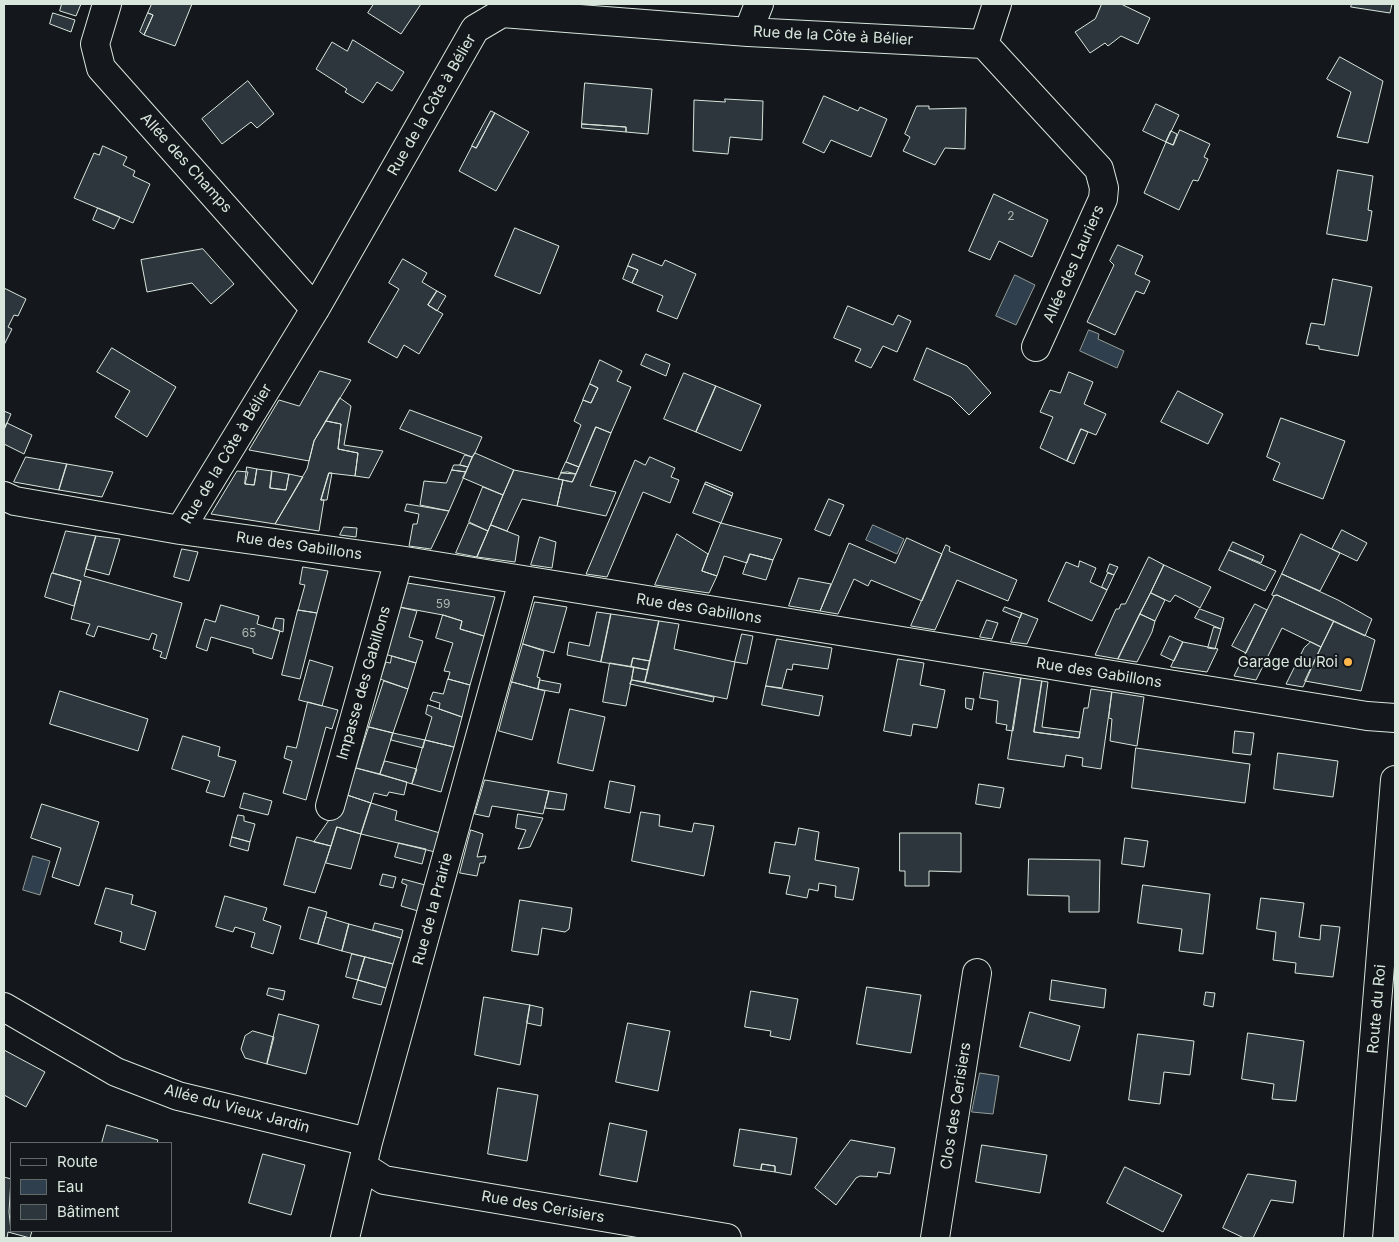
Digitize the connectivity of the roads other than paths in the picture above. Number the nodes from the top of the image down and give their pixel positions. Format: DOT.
graph roads {
  1 [pos="107,4"];
  2 [pos="758,4"];
  3 [pos="997,4"];
  4 [pos="748,32"];
  5 [pos="984,44"];
  6 [pos="315,309"];
  7 [pos="1036,347"];
  8 [pos="4,496"];
  9 [pos="180,530"];
  10 [pos="398,560"];
  11 [pos="523,581"];
  12 [pos="1395,718"];
  13 [pos="1395,780"];
  14 [pos="330,806"];
  15 [pos="977,973"];
  16 [pos="4,1007"];
  17 [pos="366,1154"];
  18 [pos="345,1238"];
  19 [pos="727,1238"];
  20 [pos="935,1238"];
  21 [pos="1358,1238"];
  1 -- 6 [label="street, Allée des Champs"];
  2 -- 4 [label="street"];
  3 -- 5 [label="street"];
  4 -- 5 [label="street, Rue de la Côte à Bélier"];
  4 -- 6 [label="street, Rue de la Côte à Bélier"];
  5 -- 7 [label="street, Allée des Lauriers"];
  6 -- 9 [label="street, Rue de la Côte à Bélier"];
  8 -- 9 [label="street, Rue des Gabillons"];
  9 -- 10 [label="street, Rue des Gabillons"];
  10 -- 11 [label="street, Rue des Gabillons"];
  10 -- 14 [label="street, Impasse des Gabillons"];
  11 -- 12 [label="street, Rue des Gabillons"];
  11 -- 17 [label="street, Rue de la Prairie"];
  13 -- 21 [label="street, Route du Roi"];
  15 -- 20 [label="street, Clos des Cerisiers"];
  16 -- 17 [label="street, Allée du Vieux Jardin"];
  17 -- 18 [label="street, Rue de la Prairie"];
  17 -- 19 [label="street, Rue des Cerisiers"];
}
